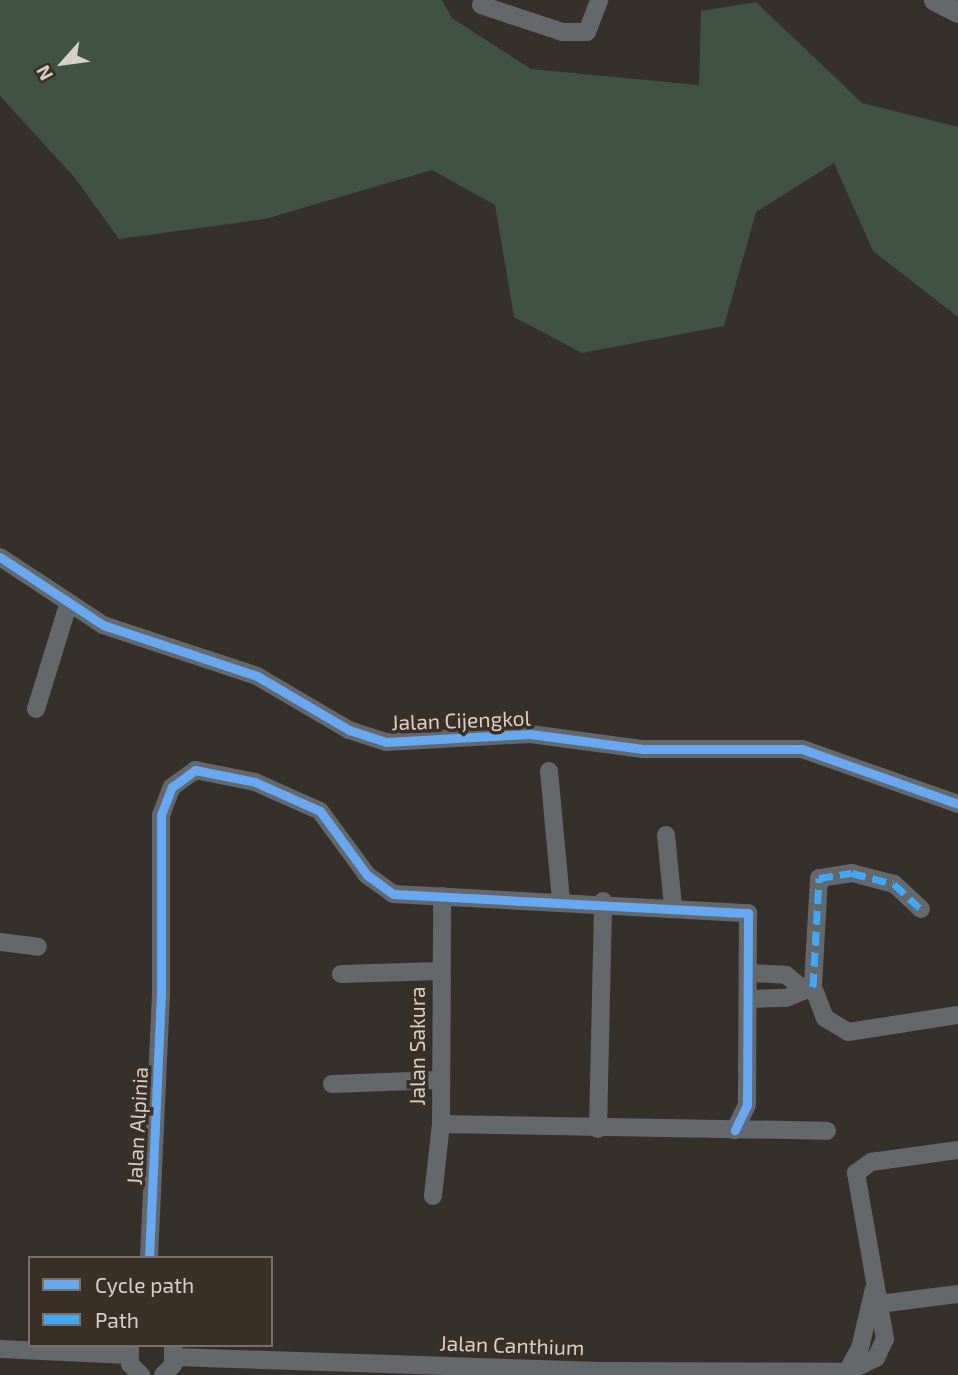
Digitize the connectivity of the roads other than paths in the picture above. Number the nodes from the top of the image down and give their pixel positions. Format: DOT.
graph roads {
  1 [pos="599,0"];
  2 [pos="934,0"];
  3 [pos="481,5"];
  4 [pos="958,12"];
  5 [pos="0,556"];
  6 [pos="68,605"];
  7 [pos="36,709"];
  8 [pos="549,771"];
  9 [pos="958,804"];
  10 [pos="666,835"];
  11 [pos="442,896"];
  12 [pos="561,901"];
  13 [pos="603,901"];
  14 [pos="673,906"];
  15 [pos="921,909"];
  16 [pos="0,942"];
  17 [pos="38,947"];
  18 [pos="439,971"];
  19 [pos="341,974"];
  20 [pos="751,974"];
  21 [pos="808,988"];
  22 [pos="751,999"];
  23 [pos="958,1015"];
  24 [pos="439,1080"];
  25 [pos="332,1084"];
  26 [pos="440,1124"];
  27 [pos="598,1129"];
  28 [pos="735,1130"];
  29 [pos="827,1131"];
  30 [pos="958,1150"];
  31 [pos="433,1196"];
  32 [pos="149,1256"];
  33 [pos="958,1294"];
  34 [pos="875,1299"];
  35 [pos="0,1349"];
  36 [pos="129,1350"];
  37 [pos="174,1351"];
  38 [pos="141,1375"];
  39 [pos="163,1375"];
  1 -- 3 [label="street"];
  2 -- 4 [label="street"];
  5 -- 6 [label="street, Jalan Cijengkol"];
  6 -- 7 [label="street"];
  6 -- 9 [label="street, Jalan Cijengkol"];
  8 -- 12 [label="street"];
  10 -- 14 [label="street"];
  11 -- 12 [label="street"];
  11 -- 18 [label="street, Jalan Sakura"];
  11 -- 32 [label="street, Jalan Alpinia"];
  12 -- 13 [label="street"];
  13 -- 14 [label="street"];
  13 -- 27 [label="street"];
  14 -- 20 [label="street"];
  15 -- 21 [label="street"];
  16 -- 17 [label="street"];
  18 -- 19 [label="street"];
  18 -- 24 [label="street, Jalan Sakura"];
  20 -- 21 [label="street"];
  20 -- 22 [label="street"];
  21 -- 22 [label="street"];
  21 -- 23 [label="street"];
  22 -- 28 [label="street"];
  24 -- 25 [label="street"];
  24 -- 26 [label="street, Jalan Sakura"];
  26 -- 27 [label="street"];
  26 -- 31 [label="street, Jalan Sakura"];
  27 -- 28 [label="street"];
  28 -- 29 [label="street"];
  30 -- 34 [label="street, Jalan Canthium"];
  33 -- 34 [label="street"];
  34 -- 37 [label="street, Jalan Canthium"];
  35 -- 36 [label="street"];
  36 -- 38 [label="street"];
  37 -- 39 [label="street"];
}
